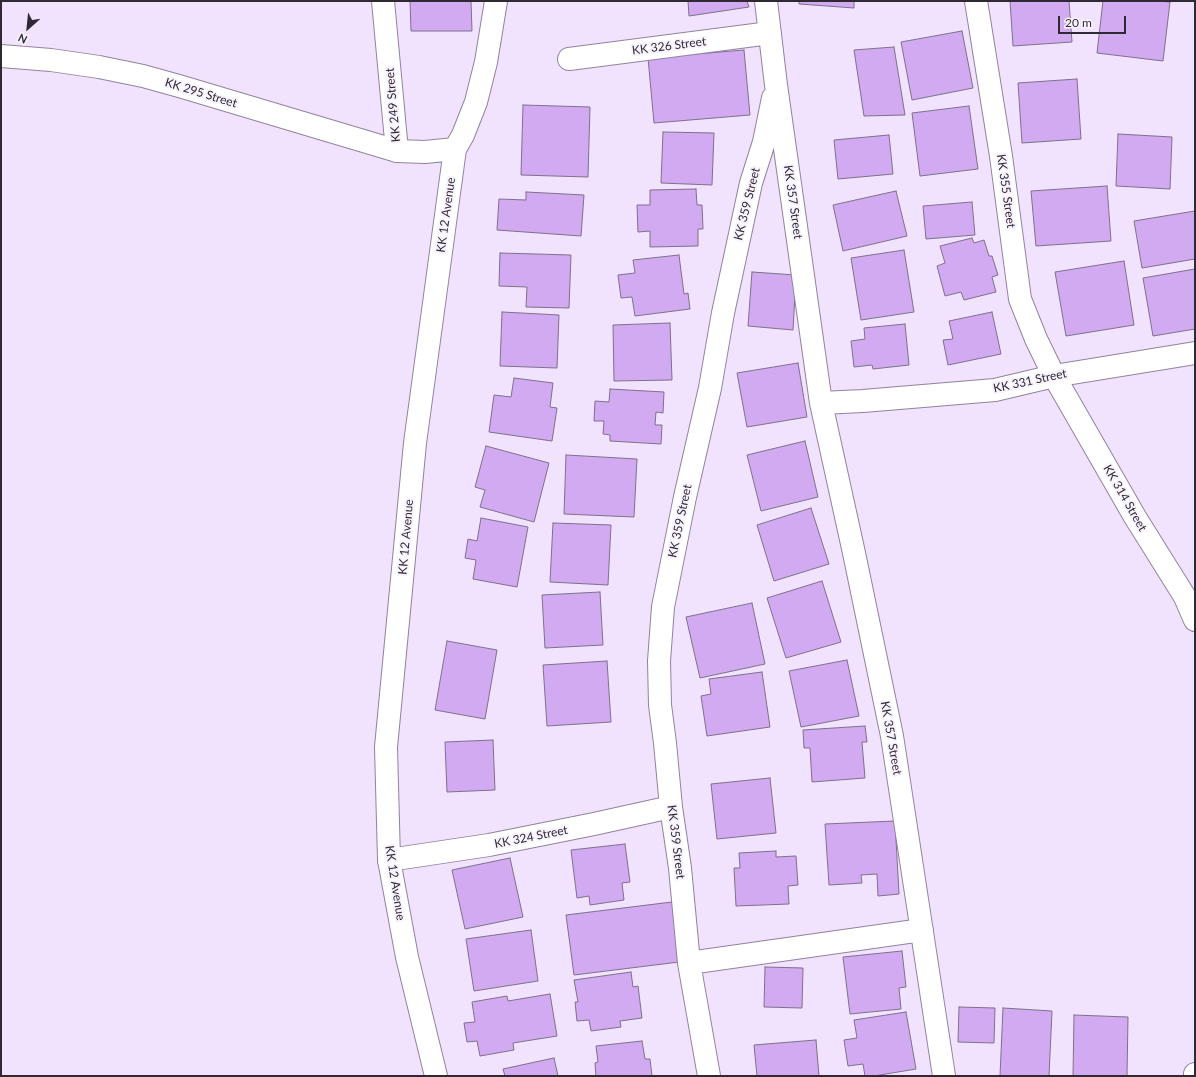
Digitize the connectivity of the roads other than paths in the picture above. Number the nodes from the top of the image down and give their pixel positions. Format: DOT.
graph roads {
  1 [pos="383,1"];
  2 [pos="496,1"];
  3 [pos="766,1"];
  4 [pos="976,1"];
  5 [pos="770,32"];
  6 [pos="1,56"];
  7 [pos="569,58"];
  8 [pos="776,85"];
  9 [pos="455,149"];
  10 [pos="397,151"];
  11 [pos="1195,353"];
  12 [pos="1054,376"];
  13 [pos="821,403"];
  14 [pos="1195,620"];
  15 [pos="671,807"];
  16 [pos="389,860"];
  17 [pos="922,930"];
  18 [pos="689,963"];
  19 [pos="436,1076"];
  20 [pos="709,1076"];
  21 [pos="944,1076"];
  1 -- 10 [label="street, KK 249 Street"];
  2 -- 9 [label="street, KK 12 Avenue"];
  3 -- 5 [label="street, KK 357 Street"];
  4 -- 12 [label="street, KK 355 Street"];
  5 -- 7 [label="street, KK 326 Street"];
  5 -- 8 [label="street, KK 357 Street"];
  6 -- 10 [label="street, KK 295 Street"];
  8 -- 13 [label="street, KK 357 Street"];
  8 -- 15 [label="street, KK 359 Street"];
  9 -- 10 [label="street, KK 249 Street"];
  9 -- 16 [label="street, KK 12 Avenue"];
  11 -- 12 [label="street, KK 331 Street"];
  12 -- 13 [label="street, KK 331 Street"];
  12 -- 14 [label="street, KK 314 Street"];
  13 -- 17 [label="street, KK 357 Street"];
  15 -- 16 [label="street, KK 324 Street"];
  15 -- 18 [label="street, KK 359 Street"];
  16 -- 19 [label="street, KK 12 Avenue"];
  17 -- 18 [label="street"];
  17 -- 21 [label="street, KK 357 Street"];
  18 -- 20 [label="street, KK 359 Street"];
}
